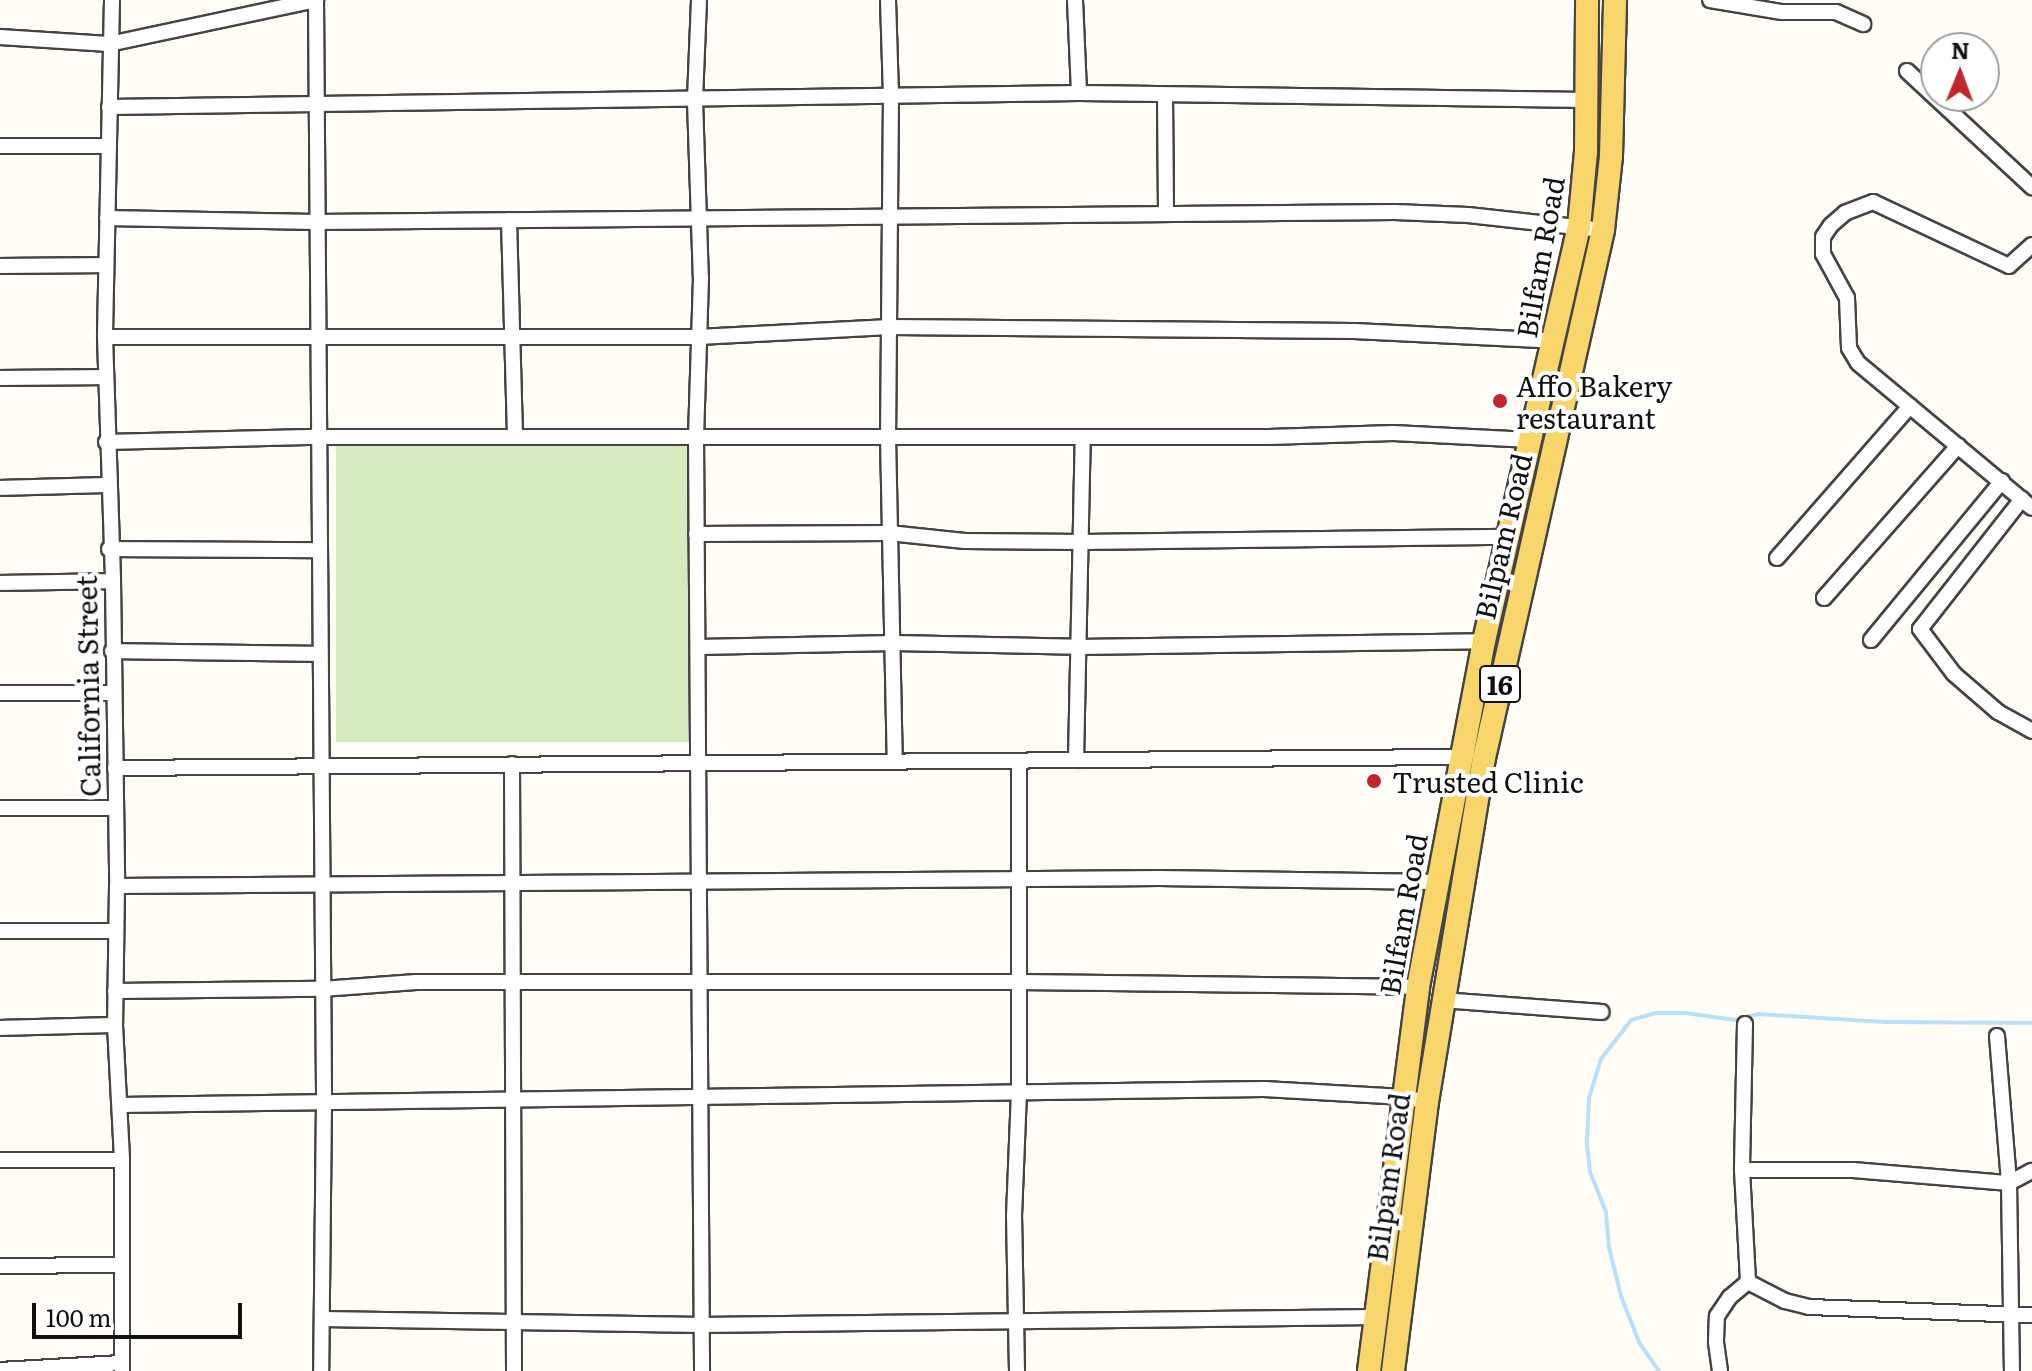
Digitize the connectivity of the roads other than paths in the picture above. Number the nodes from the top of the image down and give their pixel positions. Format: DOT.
graph roads {
  1 [pos="112,0"];
  2 [pos="316,0"];
  3 [pos="699,0"];
  4 [pos="888,0"];
  5 [pos="1075,0"];
  6 [pos="1587,0"];
  7 [pos="1615,0"];
  8 [pos="1710,0"];
  9 [pos="1863,24"];
  10 [pos="0,37"];
  11 [pos="109,44"];
  12 [pos="1907,71"];
  13 [pos="1079,93"];
  14 [pos="1165,96"];
  15 [pos="891,97"];
  16 [pos="1588,100"];
  17 [pos="695,101"];
  18 [pos="314,106"];
  19 [pos="109,107"];
  20 [pos="0,146"];
  21 [pos="109,146"];
  22 [pos="2032,187"];
  23 [pos="1166,213"];
  24 [pos="888,214"];
  25 [pos="699,217"];
  26 [pos="107,218"];
  27 [pos="509,220"];
  28 [pos="316,222"];
  29 [pos="1579,227"];
  30 [pos="1603,230"];
  31 [pos="2032,245"];
  32 [pos="106,265"];
  33 [pos="0,266"];
  34 [pos="890,327"];
  35 [pos="510,336"];
  36 [pos="105,337"];
  37 [pos="317,337"];
  38 [pos="698,337"];
  39 [pos="1555,341"];
  40 [pos="106,377"];
  41 [pos="0,378"];
  42 [pos="1910,406"];
  43 [pos="696,436"];
  44 [pos="318,437"];
  45 [pos="515,437"];
  46 [pos="888,437"];
  47 [pos="1083,437"];
  48 [pos="1531,440"];
  49 [pos="106,442"];
  50 [pos="1958,446"];
  51 [pos="2002,481"];
  52 [pos="108,485"];
  53 [pos="0,488"];
  54 [pos="2027,504"];
  55 [pos="889,533"];
  56 [pos="696,534"];
  57 [pos="1510,537"];
  58 [pos="1082,542"];
  59 [pos="109,549"];
  60 [pos="320,550"];
  61 [pos="1777,558"];
  62 [pos="113,581"];
  63 [pos="0,583"];
  64 [pos="1824,598"];
  65 [pos="1871,640"];
  66 [pos="1484,641"];
  67 [pos="894,643"];
  68 [pos="698,647"];
  69 [pos="1078,647"];
  70 [pos="112,651"];
  71 [pos="319,654"];
  72 [pos="0,693"];
  73 [pos="113,693"];
  74 [pos="2032,731"];
  75 [pos="1462,757"];
  76 [pos="1076,760"];
  77 [pos="1019,761"];
  78 [pos="895,762"];
  79 [pos="699,763"];
  80 [pos="512,764"];
  81 [pos="322,766"];
  82 [pos="115,768"];
  83 [pos="0,808"];
  84 [pos="114,808"];
  85 [pos="1020,879"];
  86 [pos="513,881"];
  87 [pos="701,881"];
  88 [pos="1439,882"];
  89 [pos="320,885"];
  90 [pos="117,886"];
  91 [pos="0,931"];
  92 [pos="116,931"];
  93 [pos="513,982"];
  94 [pos="701,982"];
  95 [pos="1019,982"];
  96 [pos="1418,987"];
  97 [pos="322,989"];
  98 [pos="115,991"];
  99 [pos="1442,1000"];
  100 [pos="1602,1012"];
  101 [pos="1745,1024"];
  102 [pos="115,1025"];
  103 [pos="0,1028"];
  104 [pos="1997,1036"];
  105 [pos="1019,1093"];
  106 [pos="1404,1097"];
  107 [pos="699,1098"];
  108 [pos="513,1099"];
  109 [pos="324,1102"];
  110 [pos="1427,1102"];
  111 [pos="120,1105"];
  112 [pos="0,1160"];
  113 [pos="122,1160"];
  114 [pos="1742,1170"];
  115 [pos="2032,1171"];
  116 [pos="2009,1183"];
  117 [pos="122,1265"];
  118 [pos="0,1266"];
  119 [pos="1748,1282"];
  120 [pos="2012,1315"];
  121 [pos="2032,1315"];
  122 [pos="1375,1317"];
  123 [pos="322,1319"];
  124 [pos="1017,1322"];
  125 [pos="514,1325"];
  126 [pos="702,1325"];
  127 [pos="122,1367"];
  128 [pos="0,1370"];
  129 [pos="321,1371"];
  130 [pos="514,1371"];
  131 [pos="702,1371"];
  132 [pos="1017,1371"];
  133 [pos="1369,1371"];
  134 [pos="1393,1371"];
  135 [pos="1720,1371"];
  136 [pos="2012,1371"];
  1 -- 11 [label="street, California Street"];
  2 -- 11 [label="street"];
  2 -- 18 [label="street"];
  3 -- 17 [label="street"];
  4 -- 15 [label="street"];
  5 -- 13 [label="street"];
  6 -- 16 [label="main road, Bilfam Road / 16"];
  7 -- 30 [label="main road, Bilpam Road / 16"];
  8 -- 9 [label="street"];
  10 -- 11 [label="street"];
  11 -- 19 [label="street, California Street"];
  12 -- 22 [label="street"];
  13 -- 14 [label="street"];
  13 -- 15 [label="street"];
  14 -- 16 [label="street"];
  14 -- 23 [label="street"];
  15 -- 17 [label="street"];
  15 -- 24 [label="street"];
  16 -- 29 [label="main road, Bilfam Road / 16"];
  17 -- 18 [label="street"];
  17 -- 25 [label="street"];
  18 -- 19 [label="street"];
  18 -- 28 [label="street"];
  19 -- 21 [label="street, California Street"];
  20 -- 21 [label="street"];
  21 -- 26 [label="street, California Street"];
  23 -- 24 [label="street"];
  23 -- 29 [label="street"];
  24 -- 25 [label="street"];
  24 -- 34 [label="street"];
  25 -- 27 [label="street"];
  25 -- 38 [label="street"];
  26 -- 28 [label="street"];
  26 -- 32 [label="street, California Street"];
  27 -- 28 [label="street"];
  27 -- 35 [label="street"];
  28 -- 37 [label="street"];
  29 -- 30 [label="street"];
  29 -- 39 [label="main road, Bilfam Road / 16"];
  30 -- 99 [label="main road, Bilpam Road / 16"];
  31 -- 42 [label="street"];
  32 -- 33 [label="street"];
  32 -- 36 [label="street, California Street"];
  34 -- 38 [label="street"];
  34 -- 39 [label="street"];
  34 -- 46 [label="street"];
  35 -- 37 [label="street"];
  35 -- 38 [label="street"];
  35 -- 45 [label="street"];
  36 -- 37 [label="street"];
  36 -- 40 [label="street, California Street"];
  37 -- 44 [label="street"];
  38 -- 43 [label="street"];
  39 -- 48 [label="main road, Bilfam Road / 16"];
  40 -- 41 [label="street"];
  40 -- 49 [label="street, California Street"];
  42 -- 50 [label="street"];
  42 -- 61 [label="street"];
  43 -- 45 [label="street"];
  43 -- 46 [label="street"];
  43 -- 56 [label="street"];
  44 -- 45 [label="street"];
  44 -- 49 [label="street"];
  44 -- 60 [label="street"];
  46 -- 47 [label="street"];
  46 -- 55 [label="street"];
  47 -- 48 [label="street"];
  47 -- 58 [label="street"];
  48 -- 57 [label="main road, Bilfam Road / 16"];
  49 -- 52 [label="street, California Street"];
  50 -- 51 [label="street"];
  50 -- 64 [label="street"];
  51 -- 54 [label="street"];
  51 -- 65 [label="street"];
  52 -- 53 [label="street"];
  52 -- 59 [label="street, California Street"];
  54 -- 74 [label="street"];
  55 -- 56 [label="street"];
  55 -- 58 [label="street"];
  55 -- 67 [label="street"];
  56 -- 68 [label="street"];
  57 -- 58 [label="street"];
  57 -- 66 [label="main road, Bilfam Road / 16"];
  58 -- 69 [label="street"];
  59 -- 60 [label="street"];
  59 -- 62 [label="street, California Street"];
  60 -- 71 [label="street"];
  62 -- 63 [label="street"];
  62 -- 70 [label="street, California Street"];
  66 -- 69 [label="street"];
  66 -- 75 [label="main road, Bilfam Road / 16"];
  67 -- 68 [label="street"];
  67 -- 69 [label="street"];
  67 -- 78 [label="street"];
  68 -- 79 [label="street"];
  69 -- 76 [label="street"];
  70 -- 71 [label="street"];
  70 -- 73 [label="street, California Street"];
  71 -- 81 [label="street"];
  72 -- 73 [label="street"];
  73 -- 82 [label="street, California Street"];
  75 -- 76 [label="street"];
  75 -- 88 [label="main road, Bilfam Road / 16"];
  76 -- 77 [label="street"];
  77 -- 78 [label="street"];
  77 -- 85 [label="street"];
  78 -- 79 [label="street"];
  79 -- 80 [label="street"];
  79 -- 87 [label="street"];
  80 -- 81 [label="street"];
  80 -- 86 [label="street"];
  81 -- 82 [label="street"];
  81 -- 89 [label="street"];
  82 -- 84 [label="street, California Street"];
  83 -- 84 [label="street"];
  84 -- 90 [label="street, California Street"];
  85 -- 87 [label="street"];
  85 -- 88 [label="street"];
  85 -- 95 [label="street"];
  86 -- 87 [label="street"];
  86 -- 89 [label="street"];
  86 -- 93 [label="street"];
  87 -- 94 [label="street"];
  88 -- 96 [label="main road, Bilfam Road / 16"];
  89 -- 90 [label="street"];
  89 -- 97 [label="street"];
  90 -- 92 [label="street, California Street"];
  91 -- 92 [label="street"];
  92 -- 98 [label="street, California Street"];
  93 -- 94 [label="street"];
  93 -- 97 [label="street"];
  93 -- 108 [label="street"];
  94 -- 95 [label="street"];
  94 -- 107 [label="street"];
  95 -- 96 [label="street"];
  95 -- 105 [label="street"];
  96 -- 106 [label="main road, Bilfam Road / 16"];
  97 -- 98 [label="street"];
  97 -- 109 [label="street"];
  98 -- 102 [label="street, California Street"];
  99 -- 100 [label="street"];
  99 -- 110 [label="main road, Bilpam Road / 16"];
  101 -- 114 [label="street"];
  102 -- 103 [label="street"];
  102 -- 111 [label="street, California Street"];
  104 -- 116 [label="street"];
  105 -- 106 [label="street"];
  105 -- 107 [label="street"];
  105 -- 124 [label="street"];
  106 -- 110 [label="street"];
  106 -- 122 [label="main road, Bilfam Road / 16"];
  107 -- 108 [label="street"];
  107 -- 126 [label="street"];
  108 -- 109 [label="street"];
  108 -- 125 [label="street"];
  109 -- 111 [label="street"];
  109 -- 123 [label="street"];
  110 -- 134 [label="main road, Bilpam Road / 16"];
  111 -- 113 [label="street, California Street"];
  112 -- 113 [label="street"];
  113 -- 117 [label="street, California Street"];
  114 -- 116 [label="street"];
  114 -- 119 [label="street"];
  115 -- 116 [label="street"];
  116 -- 120 [label="street"];
  117 -- 118 [label="street"];
  117 -- 127 [label="street, California Street"];
  119 -- 120 [label="street"];
  119 -- 135 [label="street"];
  120 -- 121 [label="street"];
  120 -- 136 [label="street"];
  122 -- 124 [label="street"];
  122 -- 133 [label="main road, Bilfam Road / 16"];
  123 -- 125 [label="street"];
  123 -- 129 [label="street"];
  124 -- 126 [label="street"];
  124 -- 132 [label="street"];
  125 -- 126 [label="street"];
  125 -- 130 [label="street"];
  126 -- 131 [label="street"];
  127 -- 128 [label="street"];
}
